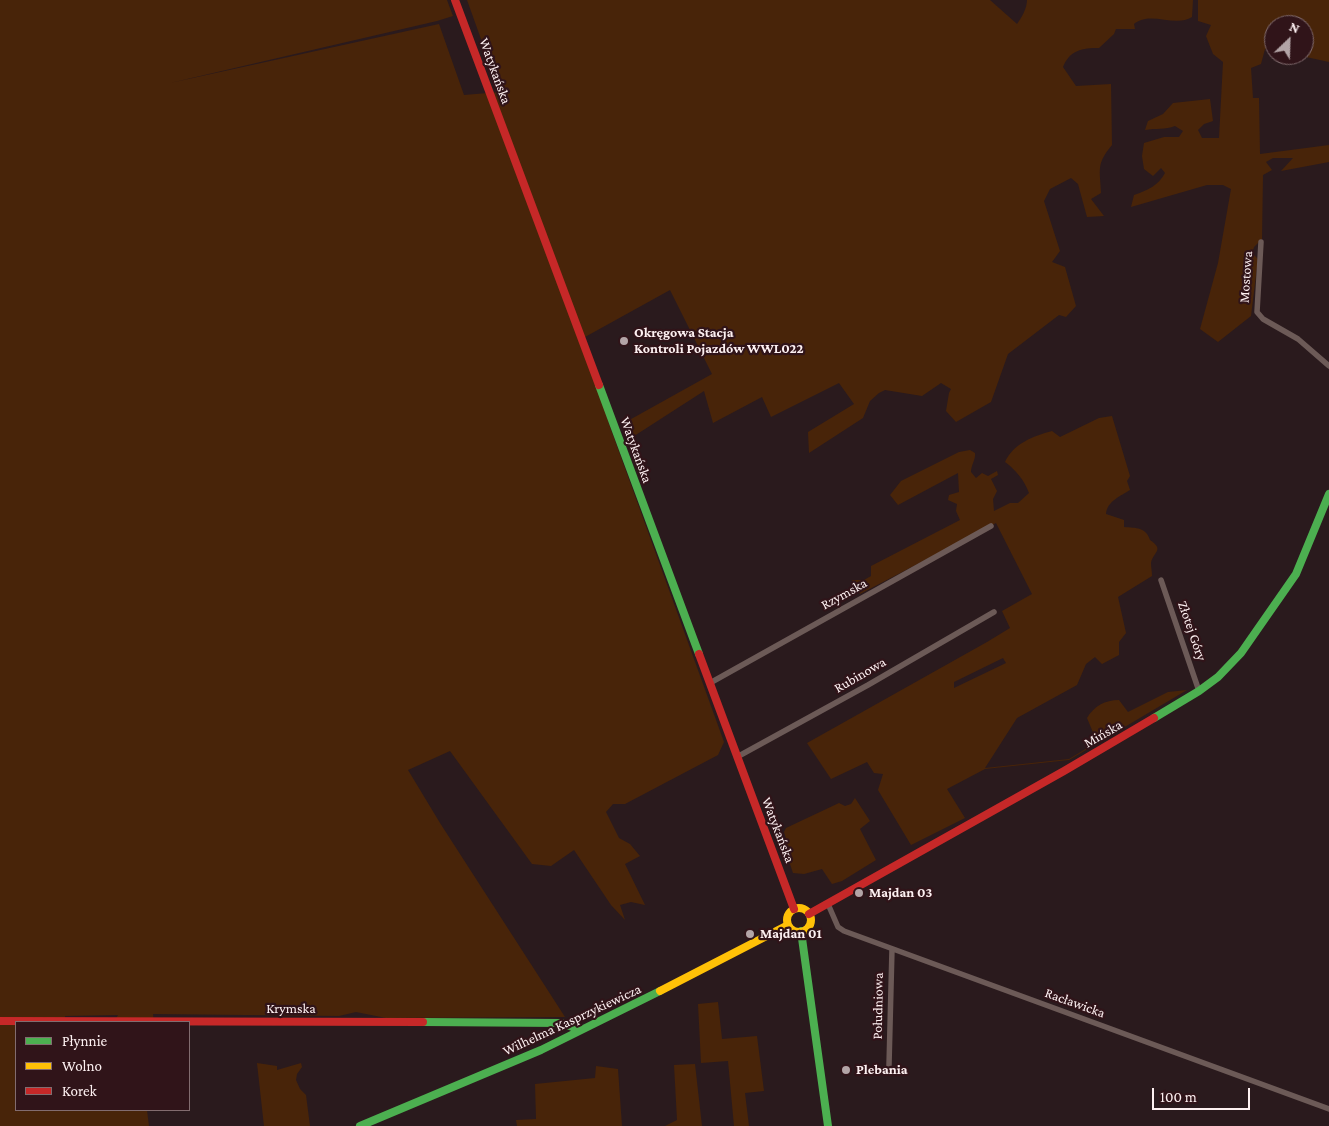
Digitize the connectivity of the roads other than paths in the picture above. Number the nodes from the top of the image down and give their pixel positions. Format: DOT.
graph roads {
  1 [pos="455,0"];
  2 [pos="1261,242"];
  3 [pos="1329,366"];
  4 [pos="1329,494"];
  5 [pos="991,526"];
  6 [pos="1161,580"];
  7 [pos="994,612"];
  8 [pos="710,683"];
  9 [pos="1199,691"];
  10 [pos="738,757"];
  11 [pos="828,904"];
  12 [pos="794,909"];
  13 [pos="809,914"];
  14 [pos="788,925"];
  15 [pos="801,932"];
  16 [pos="892,948"];
  17 [pos="0,1021"];
  18 [pos="582,1030"];
  19 [pos="889,1065"];
  20 [pos="1329,1109"];
  21 [pos="360,1126"];
  22 [pos="828,1126"];
  1 -- 8 [label="street, Watykańska"];
  2 -- 3 [label="street, Mostowa"];
  4 -- 9 [label="street, Mińska"];
  5 -- 8 [label="street, Rzymska"];
  6 -- 9 [label="street, Złotej Góry"];
  7 -- 10 [label="street, Rubinowa"];
  8 -- 10 [label="street, Watykańska"];
  9 -- 11 [label="street, Mińska"];
  10 -- 12 [label="street, Watykańska"];
  11 -- 13 [label="street, Mińska"];
  11 -- 16 [label="street, Racławicka"];
  12 -- 13 [label="street"];
  12 -- 14 [label="street"];
  13 -- 15 [label="street"];
  14 -- 15 [label="street"];
  14 -- 18 [label="street, Wilhelma Kasprzykiewicza"];
  15 -- 22 [label="street"];
  16 -- 19 [label="street, Południowa"];
  16 -- 20 [label="street, Racławicka"];
  17 -- 18 [label="street, Krymska"];
  18 -- 21 [label="street, Wilhelma Kasprzykiewicza"];
}
